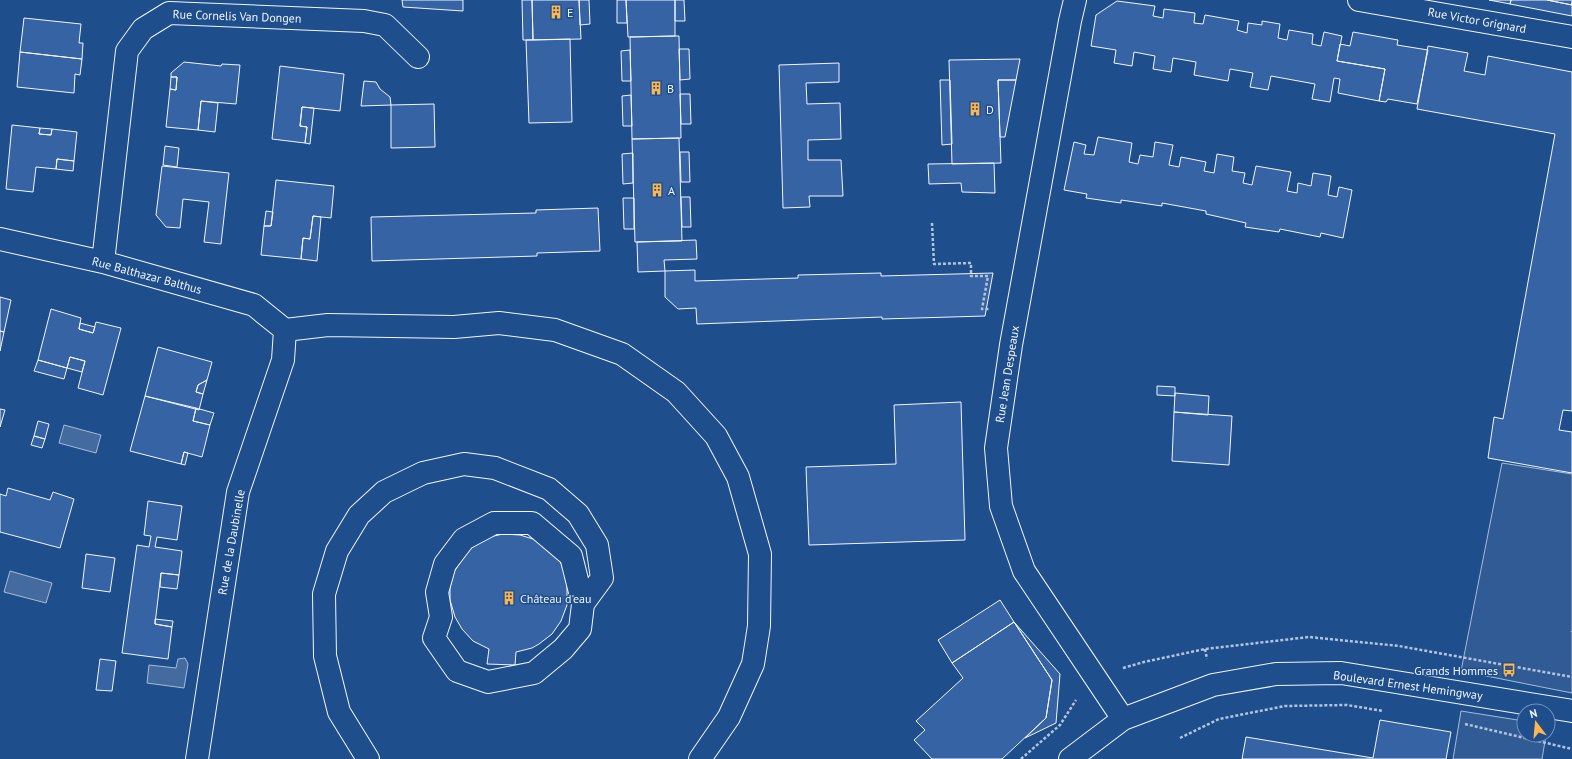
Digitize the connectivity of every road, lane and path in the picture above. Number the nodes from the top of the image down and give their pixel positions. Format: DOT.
graph roads {
  1 [pos="1075,0"];
  2 [pos="1359,0"];
  3 [pos="1572,37"];
  4 [pos="418,57"];
  5 [pos="932,223"];
  6 [pos="0,239"];
  7 [pos="102,262"];
  8 [pos="1017,313"];
  9 [pos="285,330"];
  10 [pos="583,604"];
  11 [pos="1080,698"];
  12 [pos="1386,711"];
  13 [pos="1572,711"];
  14 [pos="1123,720"];
  15 [pos="1457,723"];
  16 [pos="1180,738"];
  17 [pos="1572,749"];
  18 [pos="197,759"];
  19 [pos="368,759"];
  20 [pos="700,759"];
  21 [pos="1021,759"];
  22 [pos="1070,759"];
  1 -- 8 [label="street, Rue Jean Despeaux"];
  2 -- 3 [label="street, Rue Victor Grignard"];
  4 -- 7 [label="street, Rue Cornelis Van Dongen"];
  5 -- 8 [label="path"];
  6 -- 7 [label="street, Rue Balthazar Balthus"];
  7 -- 9 [label="street, Rue Balthazar Balthus"];
  8 -- 14 [label="street, Rue Jean Despeaux"];
  9 -- 18 [label="street, Rue de la Daubinelle"];
  9 -- 20 [label="street"];
  10 -- 10 [label="street"];
  10 -- 19 [label="street"];
  11 -- 21 [label="path"];
  12 -- 16 [label="path"];
  13 -- 14 [label="street, Boulevard Ernest Hemingway"];
  14 -- 22 [label="street, Boulevard Ernest Hemingway"];
  15 -- 17 [label="path"];
}
